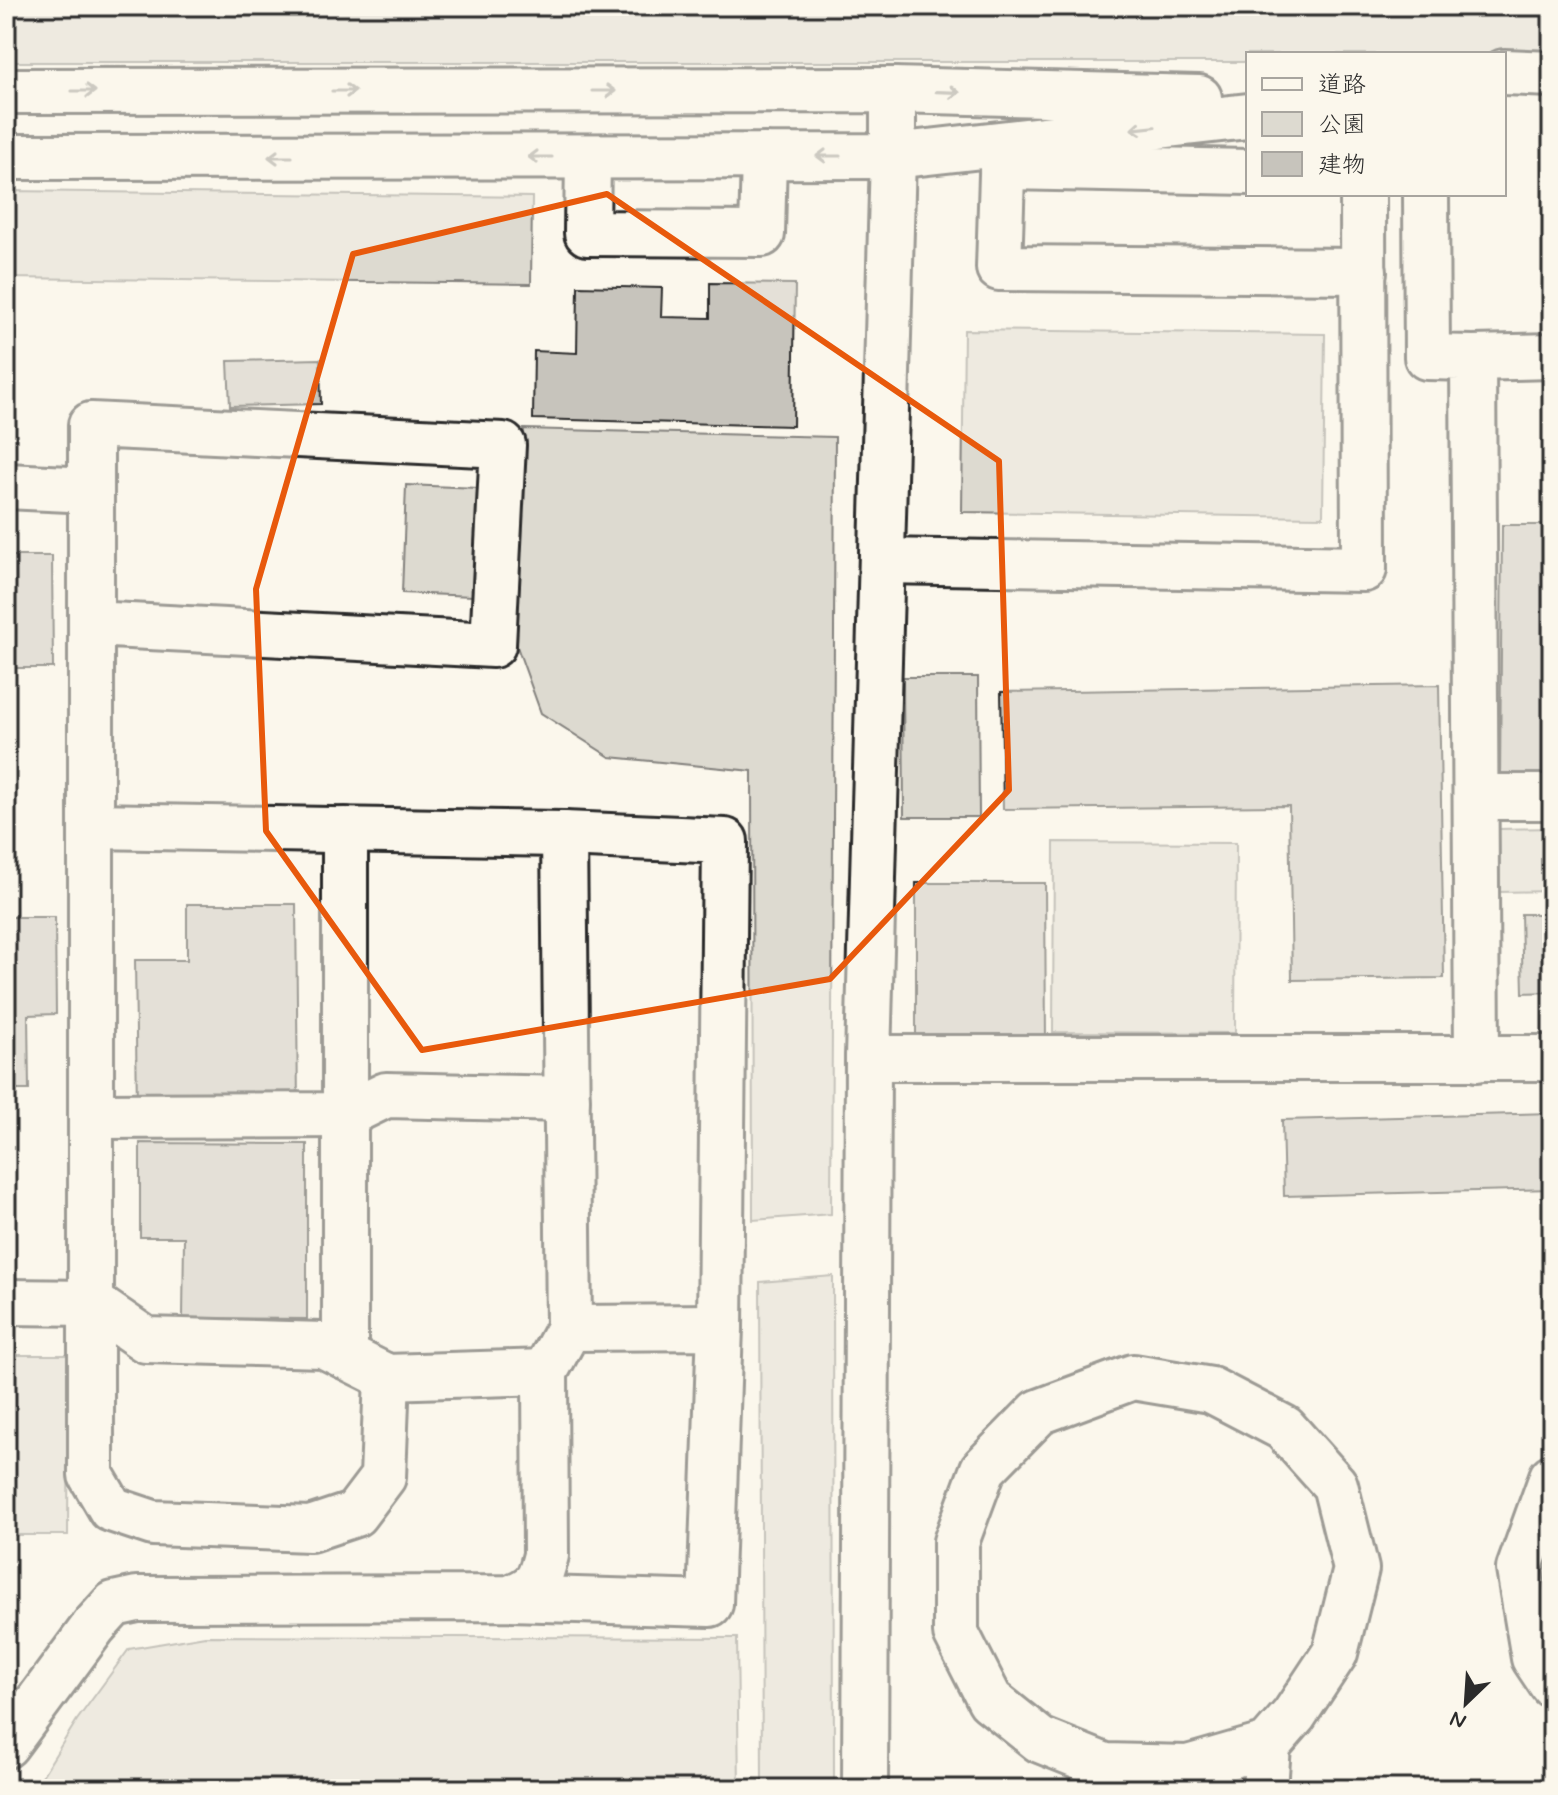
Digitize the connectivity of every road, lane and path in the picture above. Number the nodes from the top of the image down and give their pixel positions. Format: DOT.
graph roads {
  1 [pos="1506,72"];
  2 [pos="1552,74"];
  3 [pos="893,90"];
  4 [pos="6,91"];
  5 [pos="1246,100"];
  6 [pos="1246,116"];
  7 [pos="1003,155"];
  8 [pos="764,156"];
  9 [pos="893,156"];
  10 [pos="6,157"];
  11 [pos="588,157"];
  12 [pos="1246,172"];
  13 [pos="1363,196"];
  14 [pos="1426,196"];
  15 [pos="1364,271"];
  16 [pos="1552,356"];
  17 [pos="1473,358"];
  18 [pos="6,486"];
  19 [pos="91,490"];
  20 [pos="882,561"];
  21 [pos="91,624"];
  22 [pos="1476,797"];
  23 [pos="1552,797"];
  24 [pos="92,826"];
  25 [pos="345,830"];
  26 [pos="564,834"];
  27 [pos="868,1058"];
  28 [pos="1552,1058"];
  29 [pos="1477,1059"];
  30 [pos="567,1099"];
  31 [pos="345,1115"];
  32 [pos="92,1116"];
  33 [pos="6,1302"];
  34 [pos="92,1303"];
  35 [pos="720,1327"];
  36 [pos="569,1328"];
  37 [pos="345,1356"];
  38 [pos="545,1372"];
  39 [pos="387,1377"];
  40 [pos="1552,1477"];
  41 [pos="510,1598"];
  42 [pos="1552,1685"];
  43 [pos="6,1745"];
  44 [pos="1268,1745"];
  45 [pos="865,1789"];
  46 [pos="1265,1789"];
  1 -- 2 [label="lane"];
  4 -- 3 [label="lane, one-way"];
  3 -- 5 [label="lane, one-way"];
  3 -- 9 [label="lane"];
  6 -- 7 [label="lane, one-way"];
  7 -- 9 [label="lane"];
  7 -- 12 [label="lane"];
  7 -- 15 [label="lane"];
  9 -- 8 [label="lane, one-way"];
  8 -- 11 [label="lane"];
  8 -- 11 [label="lane"];
  9 -- 20 [label="lane"];
  11 -- 10 [label="lane, one-way"];
  13 -- 15 [label="lane"];
  14 -- 17 [label="lane"];
  15 -- 20 [label="lane"];
  16 -- 17 [label="lane"];
  17 -- 22 [label="lane"];
  18 -- 19 [label="lane"];
  19 -- 21 [label="lane"];
  19 -- 21 [label="lane"];
  20 -- 27 [label="lane"];
  21 -- 24 [label="lane"];
  22 -- 23 [label="lane"];
  22 -- 29 [label="lane"];
  24 -- 25 [label="lane"];
  24 -- 32 [label="lane"];
  25 -- 26 [label="lane"];
  25 -- 31 [label="lane"];
  26 -- 30 [label="lane"];
  26 -- 35 [label="lane"];
  27 -- 29 [label="lane"];
  27 -- 45 [label="lane"];
  28 -- 29 [label="lane"];
  30 -- 31 [label="lane"];
  30 -- 36 [label="lane"];
  31 -- 32 [label="lane"];
  31 -- 37 [label="lane"];
  32 -- 34 [label="lane"];
  33 -- 34 [label="lane"];
  34 -- 37 [label="lane"];
  34 -- 39 [label="lane"];
  35 -- 36 [label="lane"];
  35 -- 41 [label="lane"];
  36 -- 38 [label="lane"];
  37 -- 39 [label="lane"];
  38 -- 39 [label="lane"];
  38 -- 41 [label="lane"];
  40 -- 42 [label="lane"];
  41 -- 43 [label="lane"];
  44 -- 44 [label="lane"];
  44 -- 46 [label="lane"];
}
